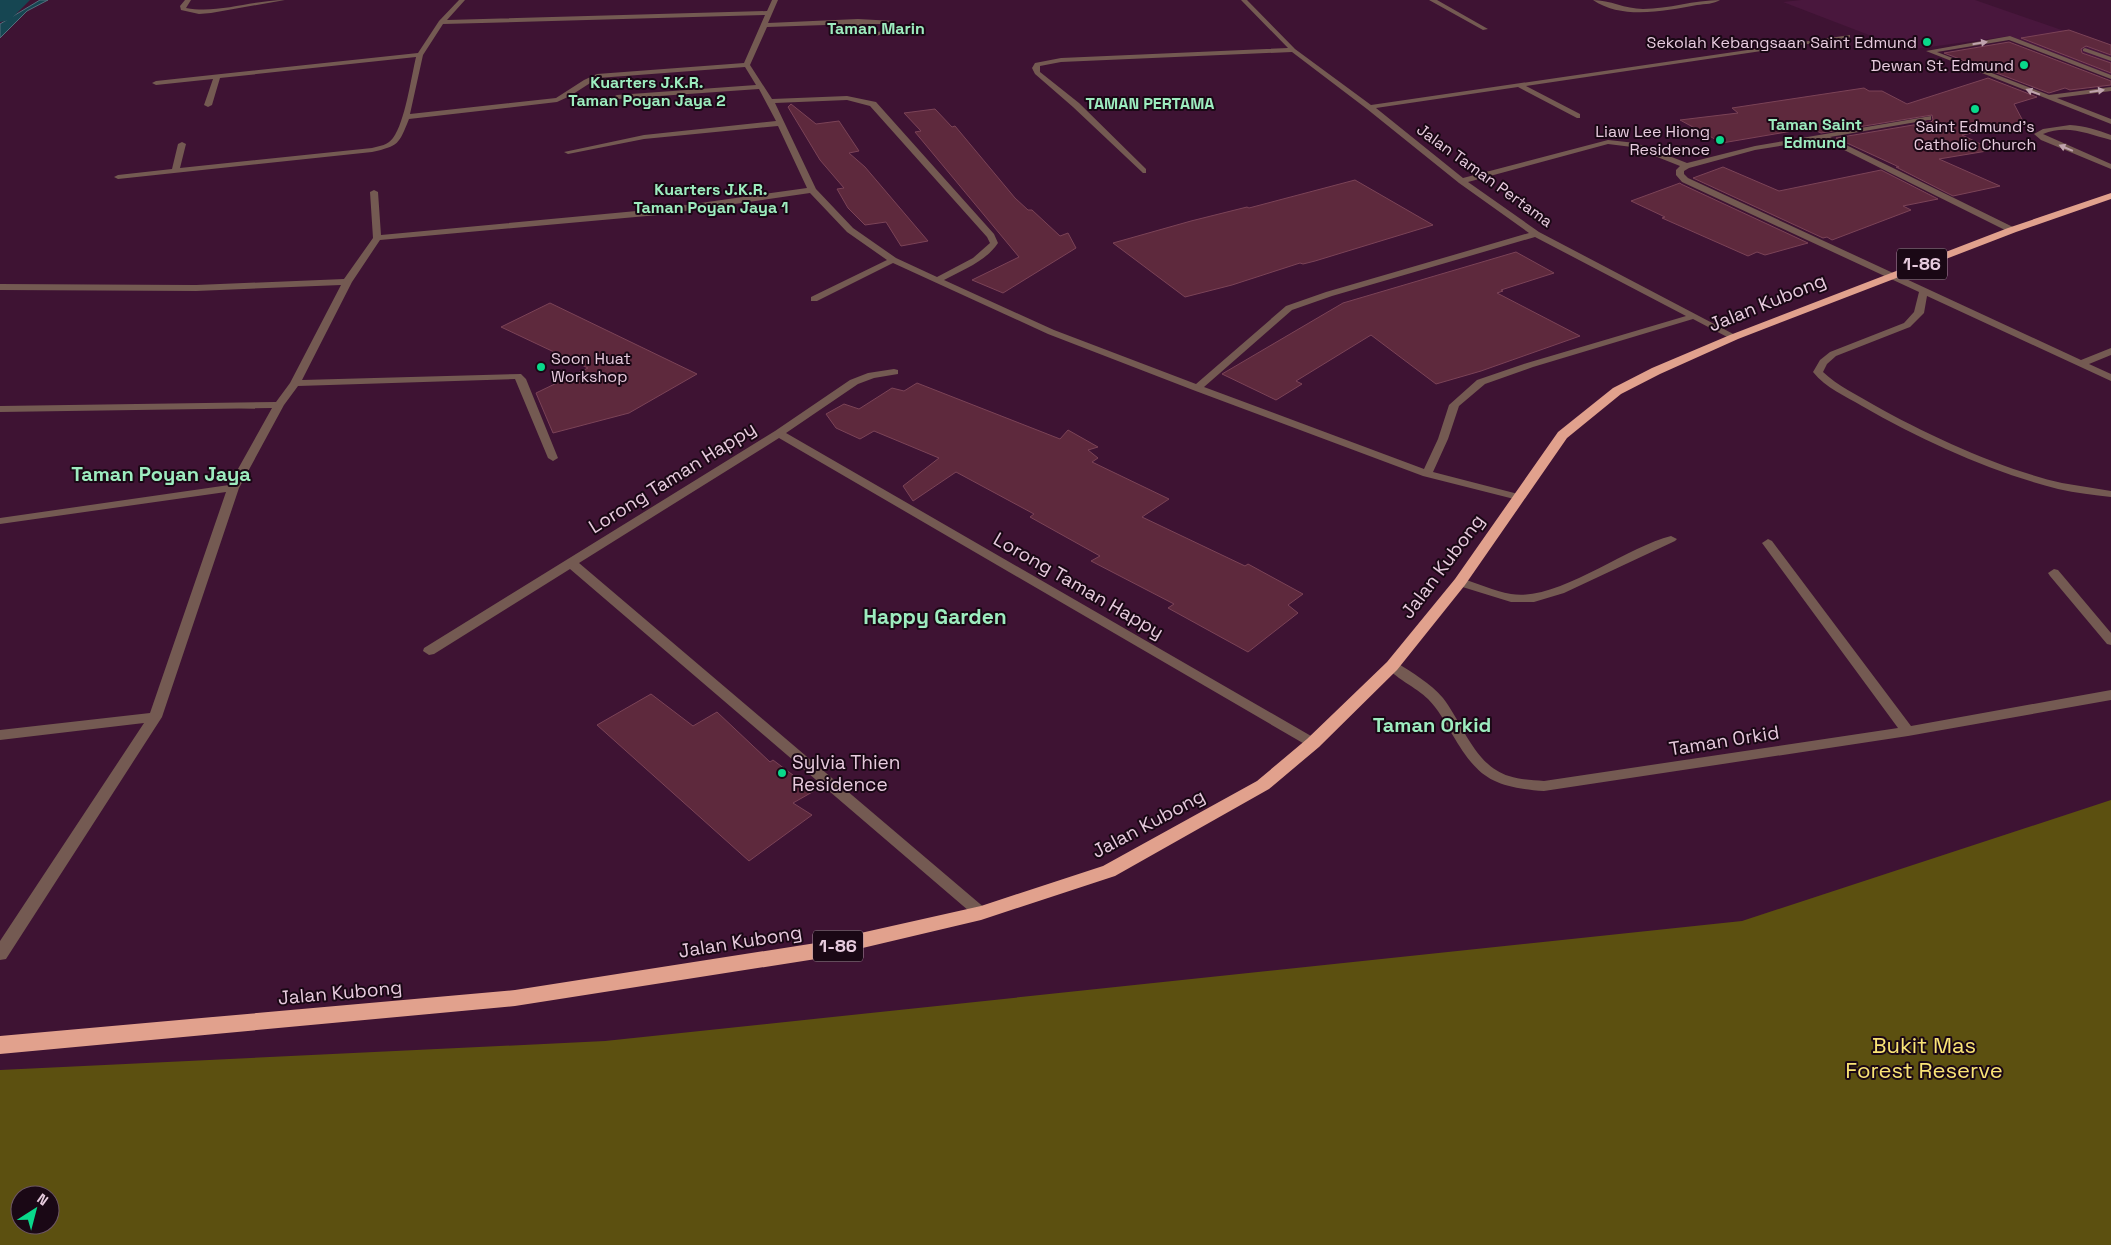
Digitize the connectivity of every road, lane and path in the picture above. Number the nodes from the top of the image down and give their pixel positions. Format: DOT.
graph roads {
  1 [pos="188,0"];
  2 [pos="282,0"];
  3 [pos="462,0"];
  4 [pos="775,0"];
  5 [pos="1244,0"];
  6 [pos="1432,0"];
  7 [pos="1596,0"];
  8 [pos="1717,0"];
  9 [pos="769,13"];
  10 [pos="441,22"];
  11 [pos="858,22"];
  12 [pos="764,25"];
  13 [pos="1485,29"];
  14 [pos="1848,36"];
  15 [pos="1293,50"];
  16 [pos="2085,50"];
  17 [pos="420,55"];
  18 [pos="2111,59"];
  19 [pos="747,65"];
  20 [pos="217,76"];
  21 [pos="2111,77"];
  22 [pos="156,83"];
  23 [pos="1521,86"];
  24 [pos="762,87"];
  25 [pos="2111,88"];
  26 [pos="617,97"];
  27 [pos="2049,98"];
  28 [pos="770,101"];
  29 [pos="208,105"];
  30 [pos="1370,107"];
  31 [pos="2111,114"];
  32 [pos="1577,116"];
  33 [pos="2097,117"];
  34 [pos="406,118"];
  35 [pos="1928,118"];
  36 [pos="2111,122"];
  37 [pos="781,123"];
  38 [pos="1825,138"];
  39 [pos="2111,138"];
  40 [pos="182,144"];
  41 [pos="568,152"];
  42 [pos="2111,161"];
  43 [pos="2102,163"];
  44 [pos="1686,166"];
  45 [pos="2111,167"];
  46 [pos="175,171"];
  47 [pos="1143,171"];
  48 [pos="118,177"];
  49 [pos="1462,181"];
  50 [pos="812,190"];
  51 [pos="374,192"];
  52 [pos="2111,197"];
  53 [pos="2012,230"];
  54 [pos="1536,234"];
  55 [pos="377,238"];
  56 [pos="893,260"];
  57 [pos="1892,275"];
  58 [pos="937,280"];
  59 [pos="347,282"];
  60 [pos="0,287"];
  61 [pos="1924,290"];
  62 [pos="814,299"];
  63 [pos="1694,316"];
  64 [pos="1734,337"];
  65 [pos="2111,351"];
  66 [pos="2081,364"];
  67 [pos="894,372"];
  68 [pos="2111,378"];
  69 [pos="295,383"];
  70 [pos="1197,388"];
  71 [pos="279,404"];
  72 [pos="0,409"];
  73 [pos="779,433"];
  74 [pos="553,458"];
  75 [pos="1427,474"];
  76 [pos="234,488"];
  77 [pos="2111,494"];
  78 [pos="1518,497"];
  79 [pos="0,521"];
  80 [pos="1671,539"];
  81 [pos="1768,543"];
  82 [pos="571,563"];
  83 [pos="2054,573"];
  84 [pos="1460,582"];
  85 [pos="2111,641"];
  86 [pos="429,651"];
  87 [pos="1392,666"];
  88 [pos="2111,695"];
  89 [pos="155,717"];
  90 [pos="1908,731"];
  91 [pos="0,735"];
  92 [pos="1313,742"];
  93 [pos="981,914"];
  94 [pos="0,954"];
  95 [pos="0,1046"];
  1 -- 2 [label="street"];
  3 -- 10 [label="street"];
  4 -- 9 [label="street"];
  5 -- 15 [label="street, Jalan Taman Pertama"];
  6 -- 13 [label="street"];
  7 -- 8 [label="street"];
  9 -- 10 [label="street"];
  9 -- 12 [label="street"];
  10 -- 17 [label="street"];
  11 -- 11 [label="street"];
  11 -- 12 [label="street"];
  12 -- 19 [label="street"];
  14 -- 23 [label="street"];
  15 -- 30 [label="street, Jalan Taman Pertama"];
  15 -- 47 [label="street"];
  16 -- 18 [label="street"];
  17 -- 20 [label="street"];
  17 -- 34 [label="street"];
  19 -- 24 [label="street"];
  19 -- 34 [label="street"];
  20 -- 22 [label="street"];
  20 -- 29 [label="street"];
  27 -- 21 [label="street, one-way"];
  23 -- 30 [label="street"];
  23 -- 32 [label="street"];
  24 -- 26 [label="street"];
  24 -- 28 [label="street"];
  27 -- 25 [label="street, one-way"];
  27 -- 33 [label="street"];
  28 -- 37 [label="street"];
  28 -- 58 [label="street"];
  30 -- 49 [label="street, Jalan Taman Pertama"];
  31 -- 33 [label="street"];
  33 -- 36 [label="street"];
  34 -- 46 [label="street"];
  35 -- 38 [label="street"];
  37 -- 41 [label="street"];
  37 -- 50 [label="street"];
  38 -- 44 [label="street"];
  38 -- 53 [label="street"];
  43 -- 39 [label="street, one-way"];
  40 -- 46 [label="street"];
  42 -- 43 [label="street"];
  43 -- 45 [label="street"];
  44 -- 49 [label="street"];
  44 -- 57 [label="street"];
  46 -- 48 [label="street"];
  49 -- 54 [label="street, Jalan Taman Pertama"];
  50 -- 55 [label="street"];
  50 -- 56 [label="street"];
  51 -- 55 [label="street"];
  52 -- 53 [label="highway, Jalan Kubong / 1-86"];
  53 -- 57 [label="highway, Jalan Kubong / 1-86"];
  54 -- 63 [label="street, Jalan Taman Pertama"];
  54 -- 70 [label="street"];
  55 -- 59 [label="street"];
  56 -- 58 [label="street"];
  56 -- 62 [label="street"];
  57 -- 61 [label="street"];
  57 -- 64 [label="highway, Jalan Kubong / 1-86"];
  58 -- 70 [label="street"];
  59 -- 60 [label="street"];
  59 -- 69 [label="street"];
  61 -- 66 [label="street"];
  61 -- 77 [label="street"];
  63 -- 64 [label="street, Jalan Taman Pertama"];
  63 -- 75 [label="street"];
  64 -- 78 [label="highway, Jalan Kubong / 1-86"];
  65 -- 66 [label="street"];
  66 -- 68 [label="street"];
  67 -- 73 [label="street"];
  69 -- 71 [label="street"];
  69 -- 74 [label="street"];
  70 -- 75 [label="street"];
  71 -- 72 [label="street"];
  71 -- 76 [label="street"];
  73 -- 82 [label="street, Lorong Taman Happy"];
  73 -- 92 [label="street, Lorong Taman Happy"];
  75 -- 78 [label="street"];
  76 -- 79 [label="street"];
  76 -- 89 [label="street"];
  78 -- 84 [label="highway, Jalan Kubong / 1-86"];
  80 -- 84 [label="street"];
  81 -- 90 [label="street"];
  82 -- 86 [label="street, Lorong Taman Happy"];
  82 -- 93 [label="street"];
  83 -- 85 [label="street"];
  84 -- 87 [label="highway, Jalan Kubong / 1-86"];
  87 -- 90 [label="street, Taman Orkid"];
  87 -- 92 [label="highway, Jalan Kubong / 1-86"];
  88 -- 90 [label="street, Taman Orkid"];
  89 -- 91 [label="street"];
  89 -- 94 [label="street"];
  92 -- 93 [label="highway, Jalan Kubong / 1-86"];
  93 -- 95 [label="highway, Jalan Kubong / 1-86"];
}
